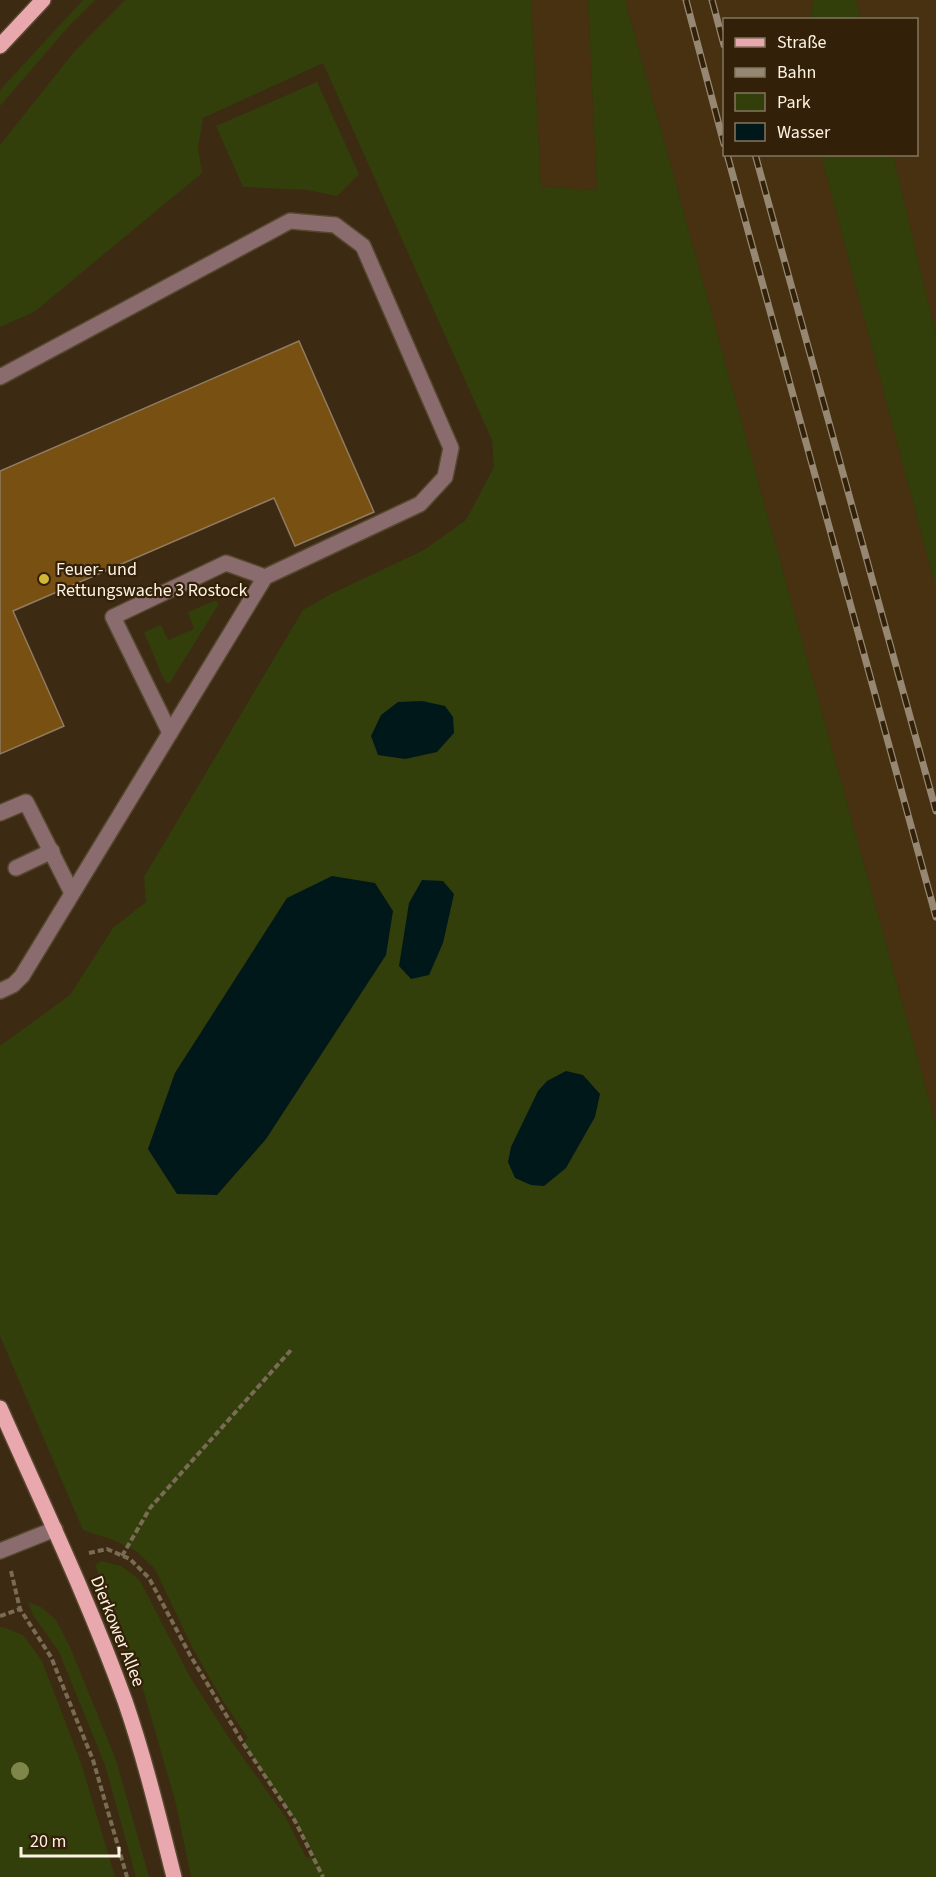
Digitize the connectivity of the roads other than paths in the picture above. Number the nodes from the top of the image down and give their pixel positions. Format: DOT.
graph roads {
  1 [pos="43,0"];
  2 [pos="0,46"];
  3 [pos="0,376"];
  4 [pos="266,577"];
  5 [pos="170,733"];
  6 [pos="0,813"];
  7 [pos="52,852"];
  8 [pos="16,868"];
  9 [pos="72,893"];
  10 [pos="0,991"];
  11 [pos="0,1408"];
  12 [pos="55,1529"];
  13 [pos="3,1550"];
  14 [pos="174,1877"];
  1 -- 2 [label="main road"];
  3 -- 4 [label="street"];
  4 -- 5 [label="street"];
  4 -- 5 [label="street"];
  5 -- 9 [label="street"];
  6 -- 7 [label="street"];
  7 -- 8 [label="street"];
  7 -- 9 [label="street"];
  9 -- 10 [label="street"];
  11 -- 12 [label="main road, Dierkower Allee"];
  12 -- 13 [label="street"];
  12 -- 14 [label="main road, Dierkower Allee"];
}
